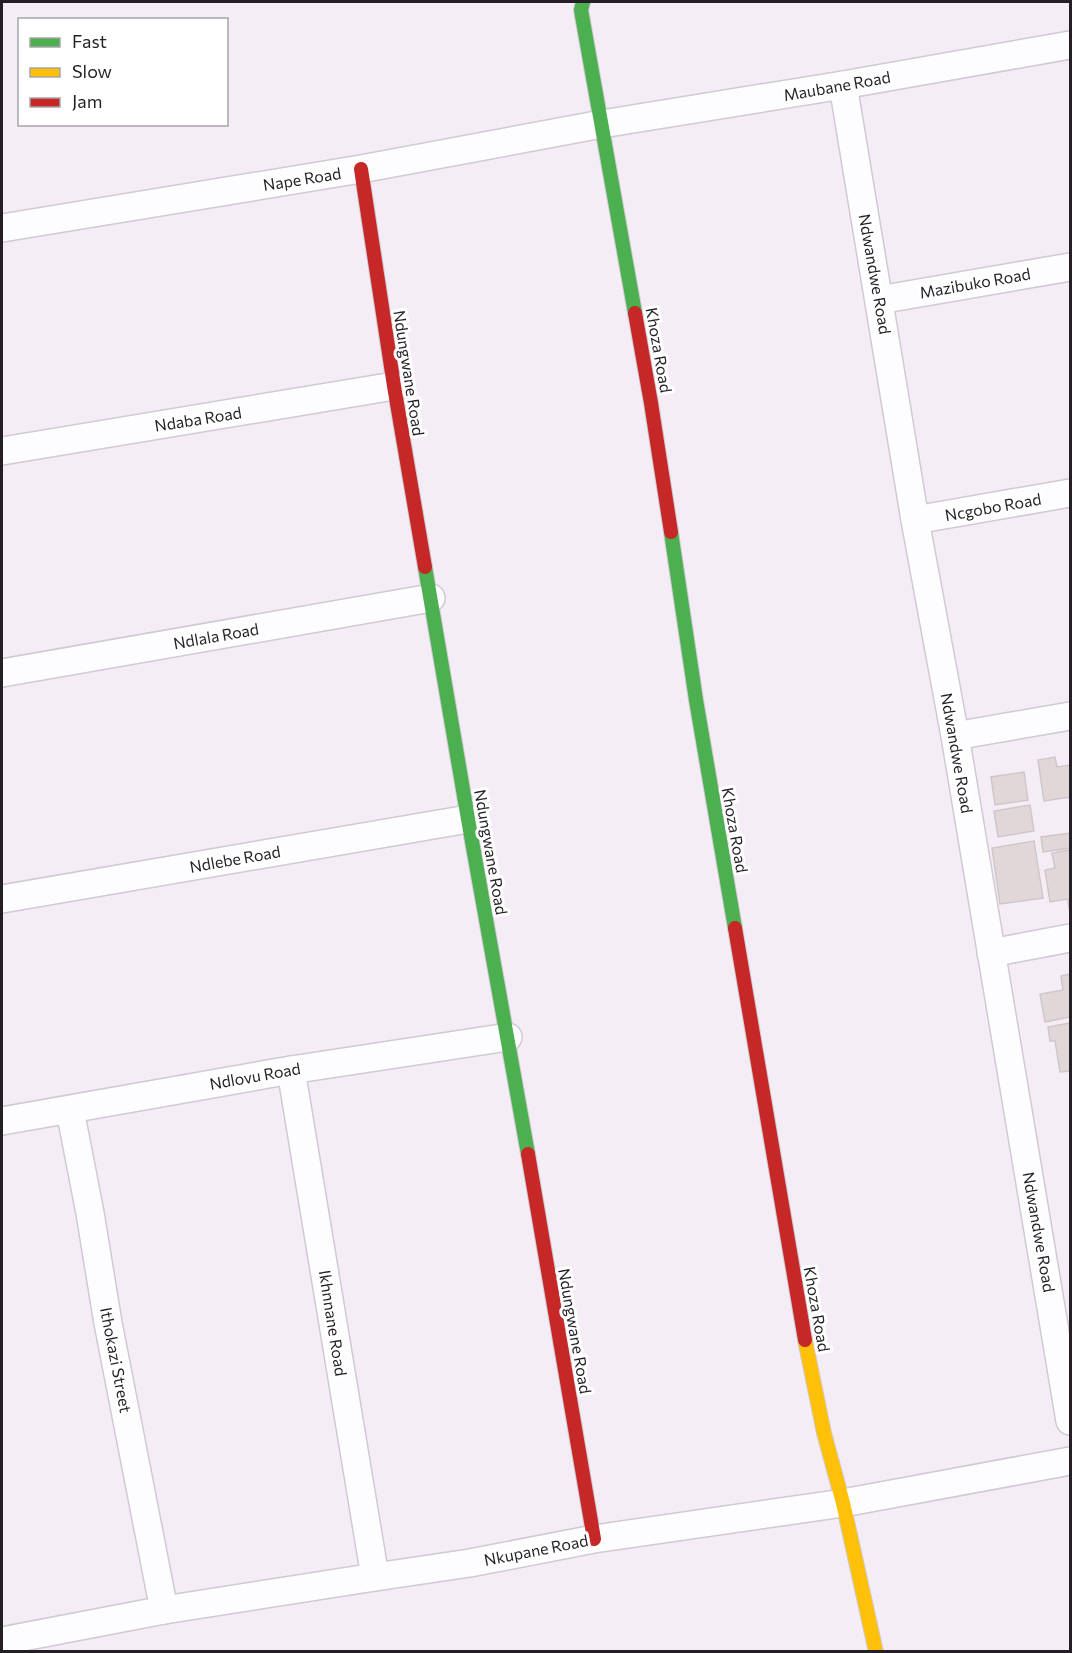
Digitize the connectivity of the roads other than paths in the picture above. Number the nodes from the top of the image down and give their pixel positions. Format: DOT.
graph roads {
  1 [pos="580,4"];
  2 [pos="1071,45"];
  3 [pos="843,85"];
  4 [pos="602,124"];
  5 [pos="361,170"];
  6 [pos="2,228"];
  7 [pos="1071,267"];
  8 [pos="879,300"];
  9 [pos="394,386"];
  10 [pos="2,451"];
  11 [pos="1071,493"];
  12 [pos="915,520"];
  13 [pos="431,598"];
  14 [pos="2,673"];
  15 [pos="1071,716"];
  16 [pos="955,736"];
  17 [pos="468,819"];
  18 [pos="2,899"];
  19 [pos="1071,938"];
  20 [pos="992,953"];
  21 [pos="508,1037"];
  22 [pos="291,1070"];
  23 [pos="70,1110"];
  24 [pos="2,1121"];
  25 [pos="1071,1421"];
  26 [pos="1071,1461"];
  27 [pos="843,1503"];
  28 [pos="594,1539"];
  29 [pos="375,1576"];
  30 [pos="164,1610"];
  31 [pos="2,1641"];
  32 [pos="876,1652"];
  1 -- 4 [label="street, Khoza Road"];
  2 -- 3 [label="street, Maubane Road"];
  3 -- 4 [label="street, Maubane Road"];
  3 -- 8 [label="street, Ndwandwe Road"];
  4 -- 5 [label="street, Nape Road"];
  4 -- 27 [label="street, Khoza Road"];
  5 -- 6 [label="street, Nape Road"];
  5 -- 9 [label="street, Ndungwane Road"];
  7 -- 8 [label="street, Mazibuko Road"];
  8 -- 12 [label="street, Ndwandwe Road"];
  9 -- 10 [label="street, Ndaba Road"];
  9 -- 13 [label="street, Ndungwane Road"];
  11 -- 12 [label="street, Ncgobo Road"];
  12 -- 16 [label="street, Ndwandwe Road"];
  13 -- 14 [label="street, Ndlala Road"];
  13 -- 17 [label="street, Ndungwane Road"];
  15 -- 16 [label="street"];
  16 -- 20 [label="street, Ndwandwe Road"];
  17 -- 18 [label="street, Ndlebe Road"];
  17 -- 21 [label="street, Ndungwane Road"];
  19 -- 20 [label="street"];
  20 -- 25 [label="street, Ndwandwe Road"];
  21 -- 22 [label="street, Ndlovu Road"];
  21 -- 28 [label="street, Ndungwane Road"];
  22 -- 23 [label="street, Ndlovu Road"];
  22 -- 29 [label="street, Ikhnnane Road"];
  23 -- 24 [label="street, Ndlovu Road"];
  23 -- 30 [label="street, Ithokazi Street"];
  26 -- 27 [label="street, Nkupane Road"];
  27 -- 28 [label="street, Nkupane Road"];
  27 -- 32 [label="street, Khoza Road"];
  28 -- 29 [label="street, Nkupane Road"];
  29 -- 30 [label="street, Nkupane Road"];
  30 -- 31 [label="street, Nkupane Road"];
}
